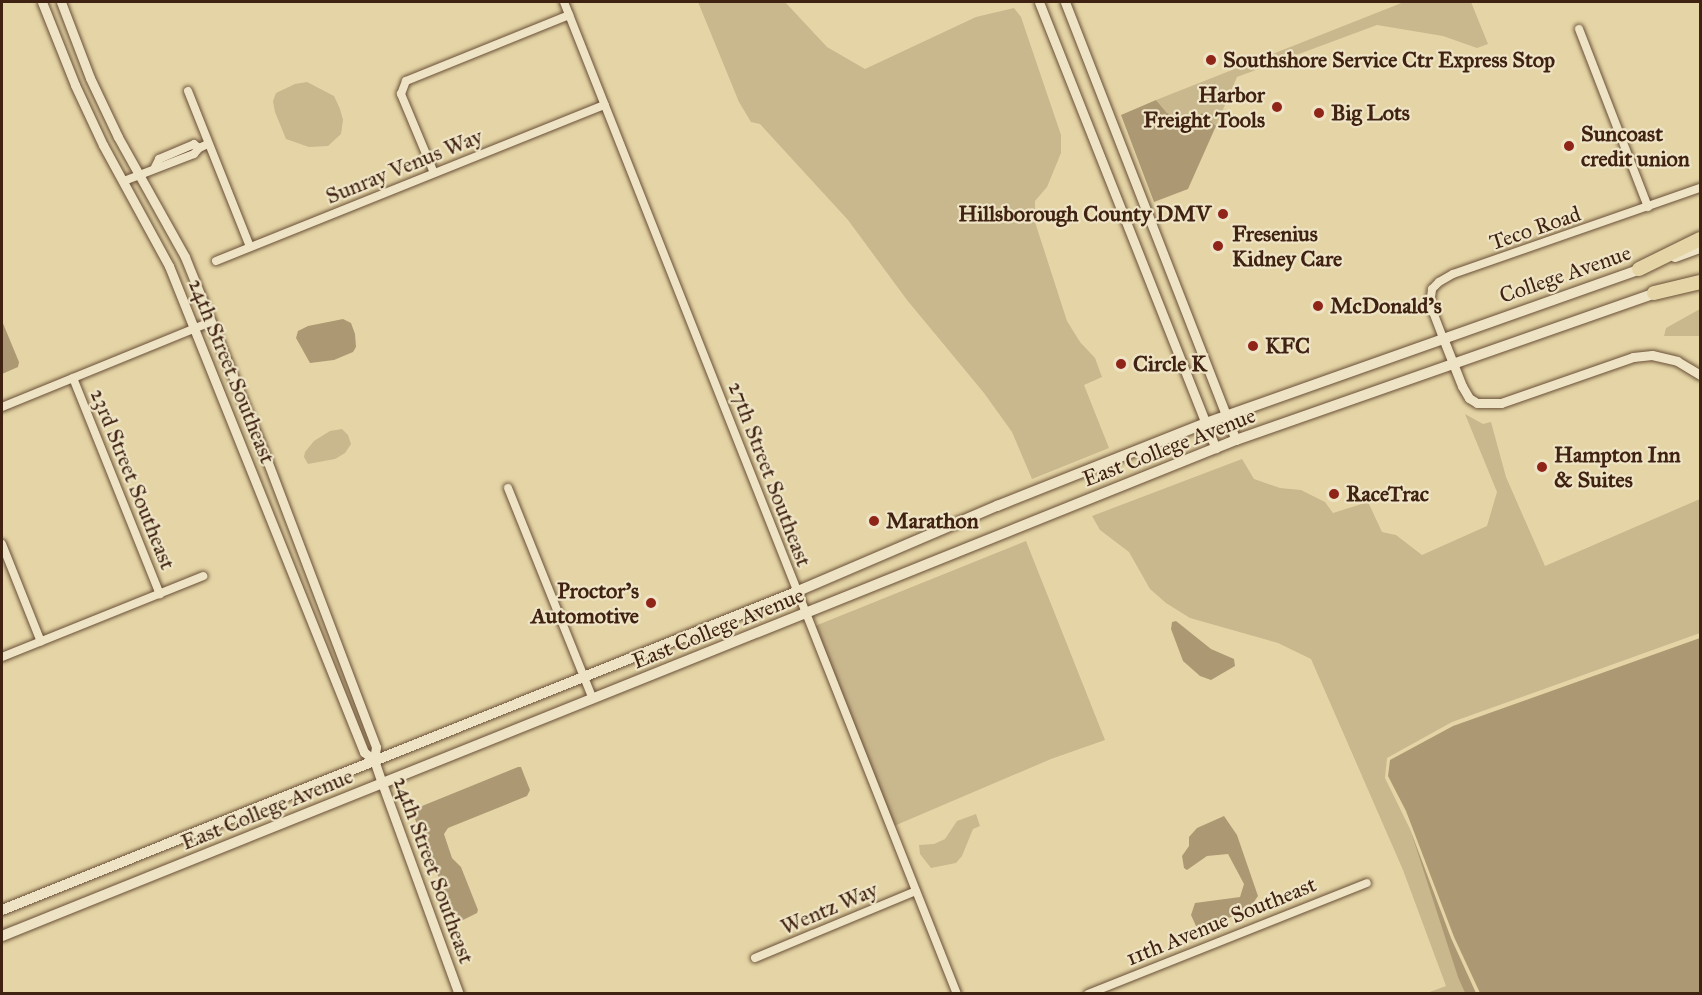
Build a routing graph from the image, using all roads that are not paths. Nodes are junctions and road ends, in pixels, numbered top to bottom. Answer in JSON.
{"nodes":[{"id":1,"x":42,"y":2,"type":"edge"},
{"id":2,"x":61,"y":2,"type":"edge"},
{"id":3,"x":564,"y":2,"type":"edge"},
{"id":4,"x":1039,"y":2,"type":"edge"},
{"id":5,"x":1065,"y":2,"type":"edge"},
{"id":6,"x":569,"y":15,"type":"junction"},
{"id":7,"x":1579,"y":29,"type":"dead end"},
{"id":8,"x":188,"y":91,"type":"dead end"},
{"id":9,"x":604,"y":105,"type":"junction"},
{"id":10,"x":208,"y":144,"type":"junction"},
{"id":11,"x":434,"y":173,"type":"junction"},
{"id":12,"x":140,"y":174,"type":"junction"},
{"id":13,"x":124,"y":181,"type":"junction"},
{"id":14,"x":1701,"y":188,"type":"edge"},
{"id":15,"x":1648,"y":207,"type":"junction"},
{"id":16,"x":1701,"y":239,"type":"edge"},
{"id":17,"x":250,"y":247,"type":"junction"},
{"id":18,"x":1701,"y":248,"type":"edge"},
{"id":19,"x":216,"y":261,"type":"dead end"},
{"id":20,"x":1639,"y":269,"type":"junction"},
{"id":21,"x":1701,"y":277,"type":"edge"},
{"id":22,"x":1701,"y":282,"type":"edge"},
{"id":23,"x":1654,"y":293,"type":"junction"},
{"id":24,"x":210,"y":322,"type":"junction"},
{"id":25,"x":194,"y":329,"type":"junction"},
{"id":26,"x":1443,"y":338,"type":"junction"},
{"id":27,"x":1453,"y":363,"type":"junction"},
{"id":28,"x":1701,"y":375,"type":"edge"},
{"id":29,"x":73,"y":378,"type":"junction"},
{"id":30,"x":2,"y":407,"type":"edge"},
{"id":31,"x":1226,"y":416,"type":"junction"},
{"id":32,"x":1206,"y":423,"type":"junction"},
{"id":33,"x":1236,"y":440,"type":"junction"},
{"id":34,"x":1216,"y":448,"type":"junction"},
{"id":35,"x":508,"y":488,"type":"dead end"},
{"id":36,"x":2,"y":544,"type":"edge"},
{"id":37,"x":203,"y":576,"type":"dead end"},
{"id":38,"x":796,"y":592,"type":"junction"},
{"id":39,"x":160,"y":594,"type":"junction"},
{"id":40,"x":805,"y":614,"type":"junction"},
{"id":41,"x":41,"y":642,"type":"junction"},
{"id":42,"x":2,"y":657,"type":"edge"},
{"id":43,"x":584,"y":677,"type":"junction"},
{"id":44,"x":593,"y":699,"type":"junction"},
{"id":45,"x":374,"y":760,"type":"junction"},
{"id":46,"x":382,"y":783,"type":"junction"},
{"id":47,"x":1367,"y":883,"type":"dead end"},
{"id":48,"x":916,"y":891,"type":"junction"},
{"id":49,"x":2,"y":910,"type":"edge"},
{"id":50,"x":2,"y":936,"type":"edge"},
{"id":51,"x":755,"y":958,"type":"dead end"},
{"id":52,"x":459,"y":993,"type":"edge"},
{"id":53,"x":957,"y":993,"type":"edge"},
{"id":54,"x":1088,"y":993,"type":"edge"}],
"edges":[{"from":1,"to":13,"type":"street","name":"24th Street Southeast"},
{"from":2,"to":12,"type":"street","name":"24th Street Southeast"},
{"from":3,"to":6,"type":"street","name":"27th Street Southeast"},
{"from":4,"to":32,"type":"street"},
{"from":5,"to":31,"type":"street"},
{"from":6,"to":9,"type":"street","name":"27th Street Southeast"},
{"from":6,"to":11,"type":"street"},
{"from":7,"to":15,"type":"street"},
{"from":8,"to":10,"type":"street"},
{"from":9,"to":11,"type":"street","name":"Sunray Venus Way"},
{"from":9,"to":38,"type":"street","name":"27th Street Southeast"},
{"from":10,"to":12,"type":"street"},
{"from":10,"to":17,"type":"street"},
{"from":11,"to":17,"type":"street","name":"Sunray Venus Way"},
{"from":12,"to":13,"type":"street"},
{"from":12,"to":24,"type":"street","name":"24th Street Southeast"},
{"from":13,"to":25,"type":"street","name":"24th Street Southeast"},
{"from":14,"to":15,"type":"street","name":"Teco Road"},
{"from":15,"to":26,"type":"street","name":"Teco Road"},
{"from":16,"to":20,"type":"highway"},
{"from":17,"to":19,"type":"street","name":"Sunray Venus Way"},
{"from":18,"to":20,"type":"main road","name":"College Avenue"},
{"from":20,"to":26,"type":"main road","name":"College Avenue"},
{"from":21,"to":23,"type":"main road","name":"College Avenue"},
{"from":22,"to":23,"type":"highway"},
{"from":23,"to":27,"type":"main road","name":"College Avenue"},
{"from":24,"to":25,"type":"street"},
{"from":24,"to":45,"type":"street","name":"24th Street Southeast"},
{"from":25,"to":29,"type":"street"},
{"from":25,"to":45,"type":"street","name":"24th Street Southeast"},
{"from":26,"to":27,"type":"street"},
{"from":26,"to":31,"type":"main road","name":"East College Avenue"},
{"from":27,"to":28,"type":"street"},
{"from":27,"to":33,"type":"main road","name":"East College Avenue"},
{"from":29,"to":30,"type":"street"},
{"from":29,"to":39,"type":"street","name":"23rd Street Southeast"},
{"from":31,"to":32,"type":"main road","name":"East College Avenue"},
{"from":31,"to":33,"type":"street"},
{"from":32,"to":34,"type":"street"},
{"from":32,"to":38,"type":"main road","name":"East College Avenue"},
{"from":33,"to":34,"type":"main road","name":"East College Avenue"},
{"from":34,"to":40,"type":"main road","name":"East College Avenue"},
{"from":35,"to":43,"type":"street"},
{"from":36,"to":41,"type":"street"},
{"from":37,"to":39,"type":"street"},
{"from":38,"to":40,"type":"street","name":"27th Street Southeast"},
{"from":38,"to":43,"type":"main road","name":"East College Avenue"},
{"from":39,"to":41,"type":"street"},
{"from":40,"to":44,"type":"main road","name":"East College Avenue"},
{"from":40,"to":48,"type":"street","name":"27th Street Southeast"},
{"from":41,"to":42,"type":"street"},
{"from":43,"to":44,"type":"street"},
{"from":43,"to":45,"type":"main road","name":"East College Avenue"},
{"from":44,"to":46,"type":"main road","name":"East College Avenue"},
{"from":45,"to":46,"type":"street","name":"24th Street Southeast"},
{"from":45,"to":49,"type":"main road","name":"East College Avenue"},
{"from":46,"to":50,"type":"main road","name":"East College Avenue"},
{"from":46,"to":52,"type":"street","name":"24th Street Southeast"},
{"from":47,"to":54,"type":"street","name":"11th Avenue Southeast"},
{"from":48,"to":51,"type":"street","name":"Wentz Way"},
{"from":48,"to":53,"type":"street","name":"27th Street Southeast"}]}
